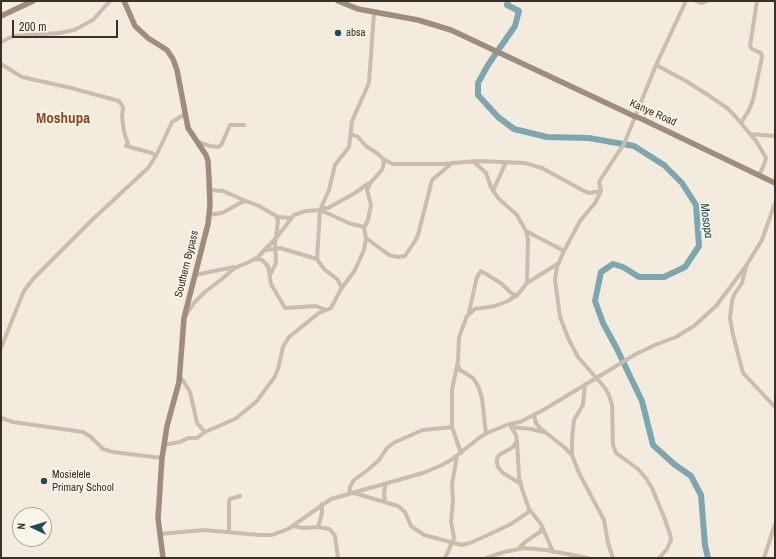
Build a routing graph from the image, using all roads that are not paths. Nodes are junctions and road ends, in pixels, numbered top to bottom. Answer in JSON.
{"nodes":[{"id":1,"x":33,"y":1,"type":"edge"},
{"id":2,"x":110,"y":1,"type":"edge"},
{"id":3,"x":124,"y":1,"type":"edge"},
{"id":4,"x":338,"y":1,"type":"edge"},
{"id":5,"x":686,"y":1,"type":"edge"},
{"id":6,"x":696,"y":1,"type":"edge"},
{"id":7,"x":707,"y":1,"type":"edge"},
{"id":8,"x":757,"y":1,"type":"edge"},
{"id":9,"x":374,"y":13,"type":"junction"},
{"id":10,"x":1,"y":16,"type":"edge"},
{"id":11,"x":1,"y":42,"type":"edge"},
{"id":12,"x":1,"y":64,"type":"edge"},
{"id":13,"x":656,"y":65,"type":"junction"},
{"id":14,"x":185,"y":114,"type":"junction"},
{"id":15,"x":634,"y":116,"type":"junction"},
{"id":16,"x":741,"y":124,"type":"junction"},
{"id":17,"x":244,"y":125,"type":"dead end"},
{"id":18,"x":351,"y":134,"type":"junction"},
{"id":19,"x":749,"y":134,"type":"junction"},
{"id":20,"x":775,"y":136,"type":"edge"},
{"id":21,"x":198,"y":142,"type":"junction"},
{"id":22,"x":156,"y":156,"type":"junction"},
{"id":23,"x":383,"y":158,"type":"junction"},
{"id":24,"x":473,"y":162,"type":"junction"},
{"id":25,"x":506,"y":162,"type":"junction"},
{"id":26,"x":452,"y":163,"type":"junction"},
{"id":27,"x":759,"y":175,"type":"junction"},
{"id":28,"x":371,"y":182,"type":"junction"},
{"id":29,"x":775,"y":183,"type":"edge"},
{"id":30,"x":210,"y":190,"type":"junction"},
{"id":31,"x":493,"y":191,"type":"junction"},
{"id":32,"x":601,"y":191,"type":"junction"},
{"id":33,"x":246,"y":201,"type":"junction"},
{"id":34,"x":775,"y":203,"type":"edge"},
{"id":35,"x":320,"y":209,"type":"junction"},
{"id":36,"x":209,"y":215,"type":"junction"},
{"id":37,"x":276,"y":216,"type":"junction"},
{"id":38,"x":291,"y":218,"type":"junction"},
{"id":39,"x":364,"y":228,"type":"junction"},
{"id":40,"x":526,"y":231,"type":"junction"},
{"id":41,"x":276,"y":238,"type":"junction"},
{"id":42,"x":366,"y":238,"type":"junction"},
{"id":43,"x":275,"y":248,"type":"junction"},
{"id":44,"x":265,"y":250,"type":"junction"},
{"id":45,"x":564,"y":251,"type":"junction"},
{"id":46,"x":317,"y":259,"type":"junction"},
{"id":47,"x":254,"y":260,"type":"junction"},
{"id":48,"x":559,"y":263,"type":"junction"},
{"id":49,"x":746,"y":266,"type":"junction"},
{"id":50,"x":236,"y":267,"type":"junction"},
{"id":51,"x":270,"y":274,"type":"junction"},
{"id":52,"x":195,"y":275,"type":"junction"},
{"id":53,"x":527,"y":283,"type":"junction"},
{"id":54,"x":342,"y":288,"type":"junction"},
{"id":55,"x":517,"y":296,"type":"junction"},
{"id":56,"x":326,"y":310,"type":"junction"},
{"id":57,"x":469,"y":313,"type":"junction"},
{"id":58,"x":184,"y":318,"type":"junction"},
{"id":59,"x":4,"y":334,"type":"edge"},
{"id":60,"x":1,"y":348,"type":"edge"},
{"id":61,"x":457,"y":363,"type":"junction"},
{"id":62,"x":180,"y":377,"type":"junction"},
{"id":63,"x":596,"y":378,"type":"junction"},
{"id":64,"x":585,"y":384,"type":"junction"},
{"id":65,"x":775,"y":407,"type":"edge"},
{"id":66,"x":534,"y":415,"type":"junction"},
{"id":67,"x":1,"y":418,"type":"edge"},
{"id":68,"x":510,"y":425,"type":"junction"},
{"id":69,"x":452,"y":427,"type":"junction"},
{"id":70,"x":205,"y":432,"type":"junction"},
{"id":71,"x":545,"y":433,"type":"junction"},
{"id":72,"x":486,"y":434,"type":"junction"},
{"id":73,"x":517,"y":441,"type":"junction"},
{"id":74,"x":164,"y":445,"type":"junction"},
{"id":75,"x":459,"y":454,"type":"junction"},
{"id":76,"x":572,"y":454,"type":"junction"},
{"id":77,"x":162,"y":458,"type":"junction"},
{"id":78,"x":386,"y":483,"type":"junction"},
{"id":79,"x":521,"y":485,"type":"junction"},
{"id":80,"x":351,"y":493,"type":"junction"},
{"id":81,"x":240,"y":496,"type":"dead end"},
{"id":82,"x":386,"y":502,"type":"junction"},
{"id":83,"x":322,"y":504,"type":"junction"},
{"id":84,"x":530,"y":511,"type":"junction"},
{"id":85,"x":775,"y":524,"type":"edge"},
{"id":86,"x":293,"y":526,"type":"junction"},
{"id":87,"x":318,"y":527,"type":"junction"},
{"id":88,"x":542,"y":527,"type":"junction"},
{"id":89,"x":228,"y":531,"type":"junction"},
{"id":90,"x":160,"y":534,"type":"junction"},
{"id":91,"x":452,"y":543,"type":"junction"},
{"id":92,"x":517,"y":549,"type":"junction"},
{"id":93,"x":553,"y":552,"type":"junction"},
{"id":94,"x":559,"y":553,"type":"junction"},
{"id":95,"x":581,"y":557,"type":"edge"},
{"id":96,"x":163,"y":558,"type":"edge"},
{"id":97,"x":338,"y":558,"type":"edge"},
{"id":98,"x":447,"y":558,"type":"edge"},
{"id":99,"x":487,"y":558,"type":"edge"},
{"id":100,"x":564,"y":558,"type":"edge"},
{"id":101,"x":588,"y":558,"type":"edge"},
{"id":102,"x":613,"y":558,"type":"edge"},
{"id":103,"x":659,"y":558,"type":"edge"},
{"id":104,"x":764,"y":558,"type":"edge"}],
"edges":[{"from":1,"to":10,"type":"street"},
{"from":2,"to":11,"type":"street"},
{"from":3,"to":14,"type":"street","name":"Southern Bypass"},
{"from":4,"to":9,"type":"street"},
{"from":5,"to":13,"type":"street"},
{"from":6,"to":7,"type":"street"},
{"from":8,"to":16,"type":"street"},
{"from":9,"to":15,"type":"street","name":"Kanye Road"},
{"from":9,"to":18,"type":"street"},
{"from":12,"to":22,"type":"street"},
{"from":13,"to":15,"type":"street"},
{"from":13,"to":16,"type":"street"},
{"from":14,"to":21,"type":"street","name":"Southern Bypass"},
{"from":14,"to":22,"type":"street"},
{"from":15,"to":27,"type":"street","name":"Kanye Road"},
{"from":15,"to":32,"type":"street"},
{"from":16,"to":19,"type":"street"},
{"from":17,"to":21,"type":"street"},
{"from":18,"to":23,"type":"street"},
{"from":18,"to":35,"type":"street"},
{"from":19,"to":20,"type":"street"},
{"from":19,"to":27,"type":"street"},
{"from":21,"to":30,"type":"street","name":"Southern Bypass"},
{"from":22,"to":59,"type":"street"},
{"from":23,"to":26,"type":"street"},
{"from":23,"to":28,"type":"street"},
{"from":24,"to":25,"type":"street"},
{"from":24,"to":26,"type":"street"},
{"from":24,"to":31,"type":"street"},
{"from":25,"to":31,"type":"street"},
{"from":25,"to":32,"type":"street"},
{"from":26,"to":42,"type":"street"},
{"from":27,"to":29,"type":"street","name":"Kanye Road"},
{"from":28,"to":35,"type":"street"},
{"from":28,"to":39,"type":"street"},
{"from":30,"to":33,"type":"street"},
{"from":30,"to":36,"type":"street","name":"Southern Bypass"},
{"from":31,"to":40,"type":"street"},
{"from":32,"to":45,"type":"street"},
{"from":33,"to":36,"type":"street"},
{"from":33,"to":37,"type":"street"},
{"from":34,"to":49,"type":"street"},
{"from":35,"to":38,"type":"street"},
{"from":35,"to":39,"type":"street"},
{"from":35,"to":46,"type":"street"},
{"from":36,"to":52,"type":"street","name":"Southern Bypass"},
{"from":37,"to":38,"type":"street"},
{"from":37,"to":41,"type":"street"},
{"from":38,"to":41,"type":"street"},
{"from":39,"to":42,"type":"street"},
{"from":40,"to":45,"type":"street"},
{"from":40,"to":53,"type":"street"},
{"from":41,"to":43,"type":"street"},
{"from":41,"to":44,"type":"street"},
{"from":42,"to":54,"type":"street"},
{"from":43,"to":44,"type":"street"},
{"from":43,"to":46,"type":"street"},
{"from":43,"to":51,"type":"street"},
{"from":44,"to":47,"type":"street"},
{"from":45,"to":48,"type":"street"},
{"from":46,"to":54,"type":"street"},
{"from":47,"to":50,"type":"street"},
{"from":47,"to":51,"type":"street"},
{"from":48,"to":53,"type":"street"},
{"from":48,"to":63,"type":"street"},
{"from":49,"to":63,"type":"street"},
{"from":49,"to":65,"type":"street"},
{"from":50,"to":52,"type":"street"},
{"from":50,"to":58,"type":"street"},
{"from":51,"to":56,"type":"street"},
{"from":52,"to":58,"type":"street","name":"Southern Bypass"},
{"from":53,"to":55,"type":"street"},
{"from":54,"to":56,"type":"street"},
{"from":55,"to":57,"type":"street"},
{"from":55,"to":57,"type":"street"},
{"from":56,"to":70,"type":"street"},
{"from":57,"to":61,"type":"street"},
{"from":58,"to":62,"type":"street","name":"Southern Bypass"},
{"from":59,"to":60,"type":"street"},
{"from":61,"to":69,"type":"street"},
{"from":61,"to":72,"type":"street"},
{"from":62,"to":70,"type":"street"},
{"from":62,"to":74,"type":"street","name":"Southern Bypass"},
{"from":63,"to":64,"type":"street"},
{"from":63,"to":103,"type":"street"},
{"from":64,"to":66,"type":"street"},
{"from":64,"to":76,"type":"street"},
{"from":66,"to":68,"type":"street"},
{"from":66,"to":71,"type":"street"},
{"from":67,"to":77,"type":"street"},
{"from":68,"to":71,"type":"street"},
{"from":68,"to":72,"type":"street"},
{"from":68,"to":73,"type":"street"},
{"from":69,"to":75,"type":"street"},
{"from":69,"to":80,"type":"street"},
{"from":70,"to":74,"type":"street"},
{"from":71,"to":76,"type":"street"},
{"from":72,"to":75,"type":"street"},
{"from":73,"to":79,"type":"street"},
{"from":73,"to":79,"type":"street"},
{"from":74,"to":77,"type":"street","name":"Southern Bypass"},
{"from":75,"to":78,"type":"street"},
{"from":75,"to":91,"type":"street"},
{"from":76,"to":102,"type":"street"},
{"from":77,"to":90,"type":"street","name":"Southern Bypass"},
{"from":78,"to":80,"type":"street"},
{"from":78,"to":82,"type":"street"},
{"from":79,"to":84,"type":"street"},
{"from":80,"to":82,"type":"street"},
{"from":80,"to":83,"type":"street"},
{"from":81,"to":89,"type":"street"},
{"from":82,"to":91,"type":"street"},
{"from":83,"to":86,"type":"street"},
{"from":83,"to":87,"type":"street"},
{"from":84,"to":88,"type":"street"},
{"from":84,"to":91,"type":"street"},
{"from":85,"to":104,"type":"street"},
{"from":86,"to":87,"type":"street"},
{"from":86,"to":89,"type":"street"},
{"from":87,"to":97,"type":"street"},
{"from":88,"to":92,"type":"street"},
{"from":88,"to":93,"type":"street"},
{"from":89,"to":90,"type":"street"},
{"from":90,"to":96,"type":"street","name":"Southern Bypass"},
{"from":91,"to":98,"type":"street"},
{"from":92,"to":93,"type":"street"},
{"from":92,"to":99,"type":"street"},
{"from":93,"to":94,"type":"street"},
{"from":94,"to":95,"type":"street"},
{"from":94,"to":100,"type":"street"},
{"from":95,"to":101,"type":"street"}]}
